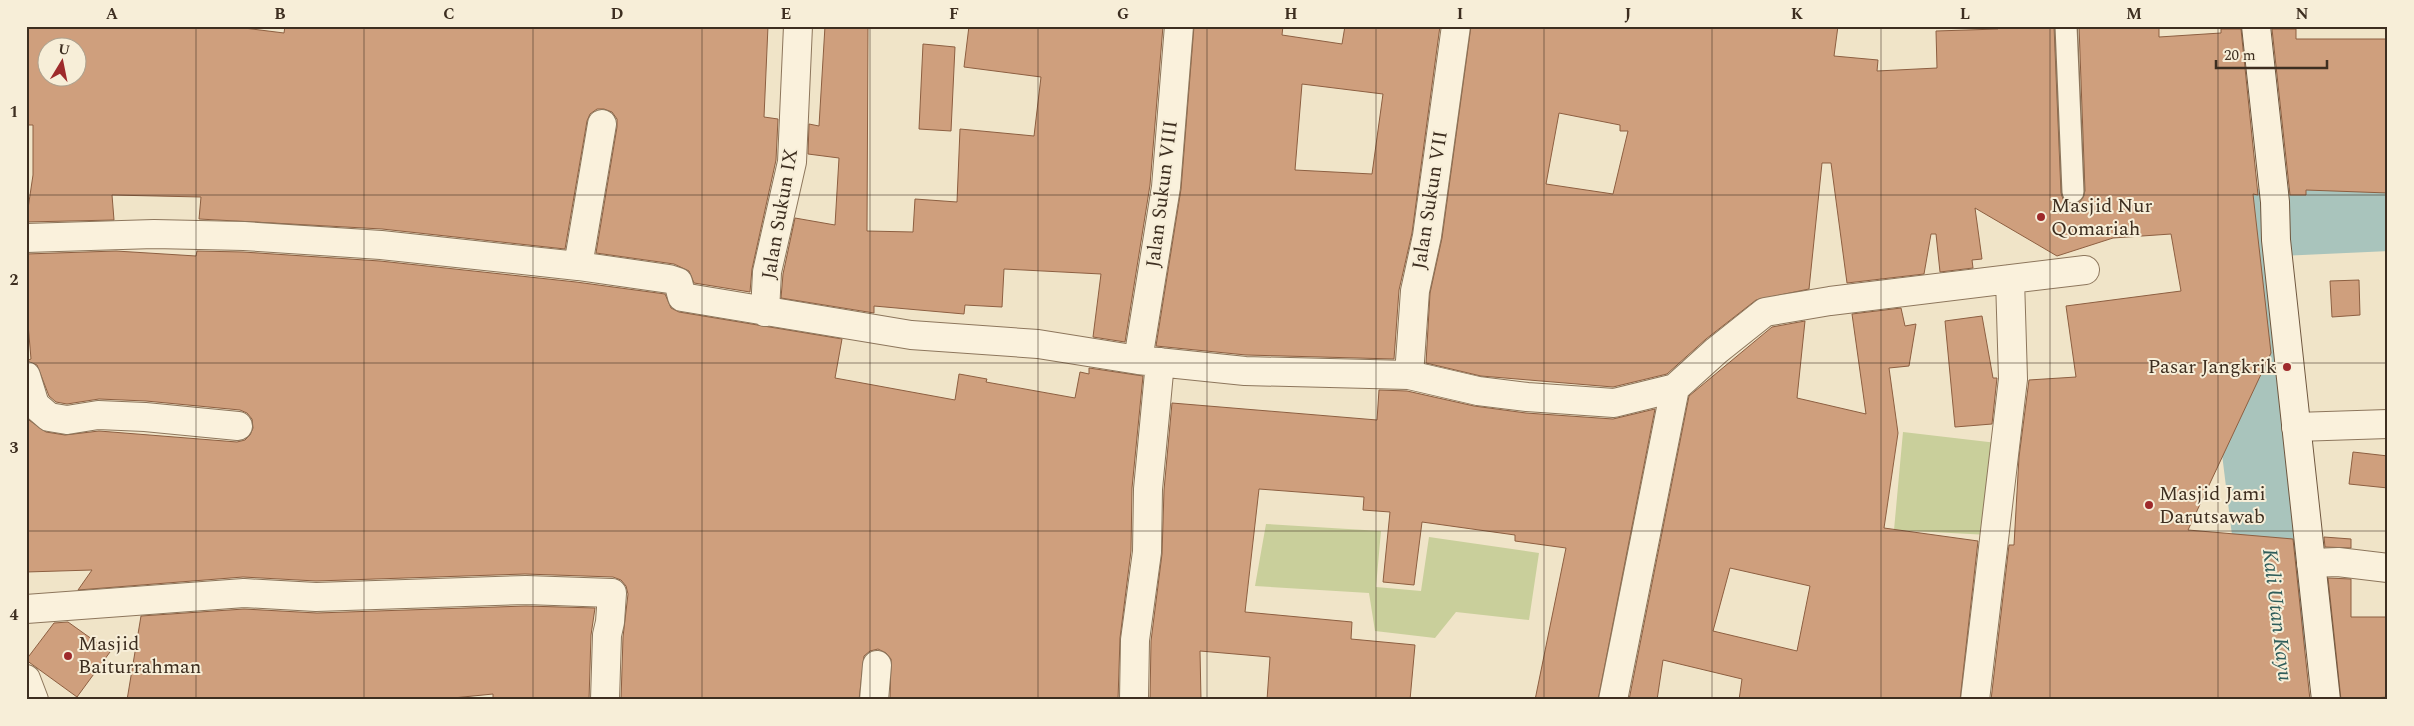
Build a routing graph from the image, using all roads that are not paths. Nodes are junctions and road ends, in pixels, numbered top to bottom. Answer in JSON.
{"nodes":[{"id":1,"x":798,"y":26,"type":"edge"},
{"id":2,"x":1180,"y":26,"type":"edge"},
{"id":3,"x":1456,"y":26,"type":"edge"},
{"id":4,"x":2066,"y":26,"type":"edge"},
{"id":5,"x":2256,"y":26,"type":"edge"},
{"id":6,"x":602,"y":124,"type":"dead end"},
{"id":7,"x":2073,"y":192,"type":"dead end"},
{"id":8,"x":26,"y":238,"type":"edge"},
{"id":9,"x":578,"y":266,"type":"junction"},
{"id":10,"x":2085,"y":270,"type":"dead end"},
{"id":11,"x":2010,"y":279,"type":"junction"},
{"id":12,"x":765,"y":312,"type":"junction"},
{"id":13,"x":1149,"y":361,"type":"junction"},
{"id":14,"x":1409,"y":375,"type":"junction"},
{"id":15,"x":26,"y":376,"type":"edge"},
{"id":16,"x":1675,"y":388,"type":"junction"},
{"id":17,"x":2388,"y":424,"type":"edge"},
{"id":18,"x":238,"y":426,"type":"dead end"},
{"id":19,"x":2296,"y":427,"type":"junction"},
{"id":20,"x":2311,"y":562,"type":"junction"},
{"id":21,"x":2388,"y":568,"type":"edge"},
{"id":22,"x":26,"y":609,"type":"edge"},
{"id":23,"x":877,"y":665,"type":"dead end"},
{"id":24,"x":26,"y":679,"type":"edge"},
{"id":25,"x":34,"y":700,"type":"edge"},
{"id":26,"x":605,"y":700,"type":"edge"},
{"id":27,"x":874,"y":700,"type":"edge"},
{"id":28,"x":1134,"y":700,"type":"edge"},
{"id":29,"x":1613,"y":700,"type":"edge"},
{"id":30,"x":1975,"y":700,"type":"edge"},
{"id":31,"x":2326,"y":700,"type":"edge"}],
"edges":[{"from":1,"to":12,"type":"street","name":"Jalan Sukun IX"},
{"from":2,"to":13,"type":"street","name":"Jalan Sukun VIII"},
{"from":3,"to":14,"type":"street","name":"Jalan Sukun VII"},
{"from":4,"to":7,"type":"lane"},
{"from":5,"to":19,"type":"street"},
{"from":6,"to":9,"type":"street"},
{"from":8,"to":9,"type":"street"},
{"from":9,"to":12,"type":"street"},
{"from":10,"to":11,"type":"street"},
{"from":11,"to":16,"type":"street"},
{"from":11,"to":30,"type":"street"},
{"from":12,"to":13,"type":"street"},
{"from":13,"to":14,"type":"street"},
{"from":13,"to":28,"type":"street","name":"Jalan Sukun VIII"},
{"from":14,"to":16,"type":"street"},
{"from":15,"to":18,"type":"street"},
{"from":16,"to":29,"type":"street"},
{"from":17,"to":19,"type":"street"},
{"from":19,"to":20,"type":"street"},
{"from":20,"to":21,"type":"street"},
{"from":20,"to":31,"type":"street"},
{"from":22,"to":26,"type":"street"},
{"from":23,"to":27,"type":"street"},
{"from":24,"to":25,"type":"street"}]}
